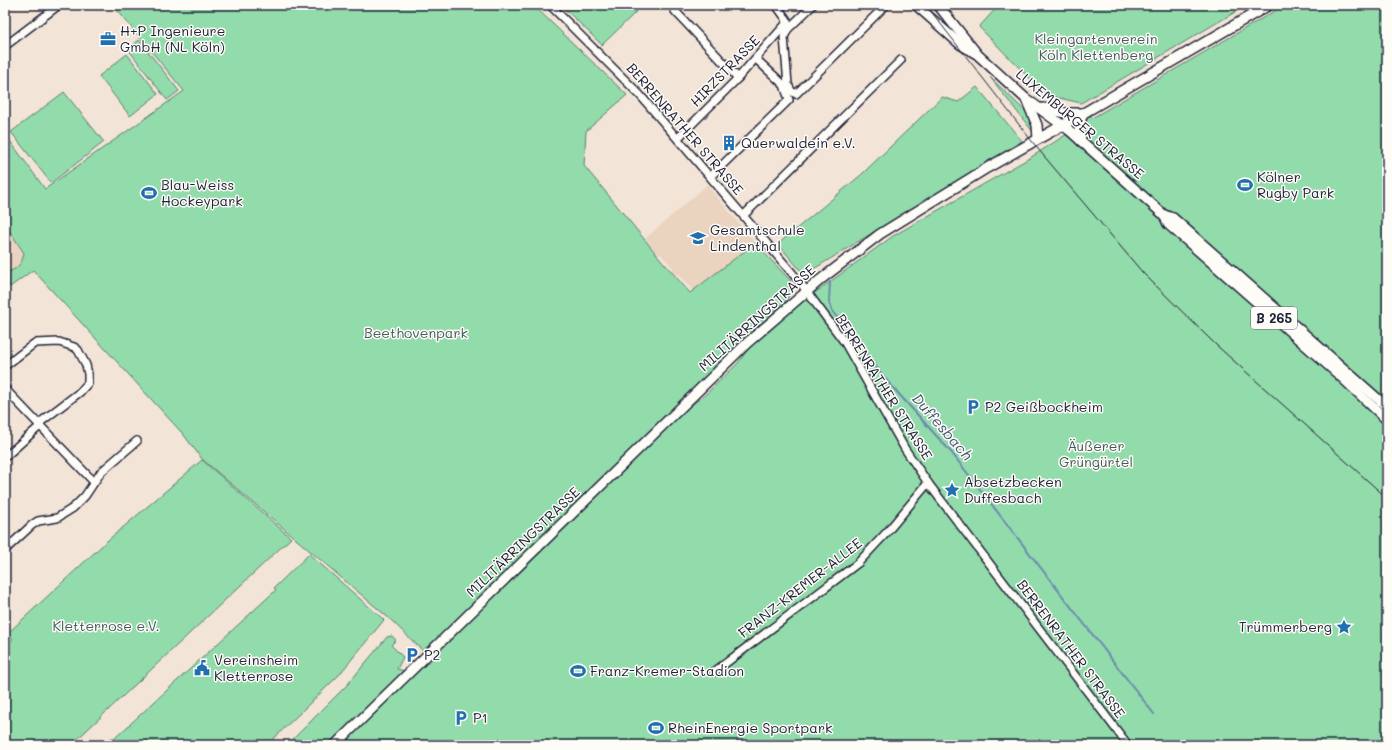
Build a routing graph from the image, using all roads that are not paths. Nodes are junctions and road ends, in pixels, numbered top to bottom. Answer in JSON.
{"nodes":[{"id":1,"x":59,"y":5,"type":"edge"},
{"id":2,"x":550,"y":5,"type":"edge"},
{"id":3,"x":672,"y":5,"type":"edge"},
{"id":4,"x":776,"y":5,"type":"edge"},
{"id":5,"x":813,"y":5,"type":"edge"},
{"id":6,"x":886,"y":5,"type":"edge"},
{"id":7,"x":916,"y":5,"type":"edge"},
{"id":8,"x":938,"y":5,"type":"edge"},
{"id":9,"x":1269,"y":5,"type":"edge"},
{"id":10,"x":5,"y":46,"type":"edge"},
{"id":11,"x":978,"y":55,"type":"junction"},
{"id":12,"x":756,"y":59,"type":"junction"},
{"id":13,"x":902,"y":60,"type":"dead end"},
{"id":14,"x":738,"y":78,"type":"junction"},
{"id":15,"x":1025,"y":98,"type":"junction"},
{"id":16,"x":1037,"y":107,"type":"junction"},
{"id":17,"x":1083,"y":113,"type":"junction"},
{"id":18,"x":1063,"y":126,"type":"junction"},
{"id":19,"x":678,"y":138,"type":"junction"},
{"id":20,"x":1038,"y":139,"type":"junction"},
{"id":21,"x":1081,"y":141,"type":"junction"},
{"id":22,"x":711,"y":176,"type":"junction"},
{"id":23,"x":744,"y":215,"type":"junction"},
{"id":24,"x":1164,"y":215,"type":"junction"},
{"id":25,"x":806,"y":291,"type":"junction"},
{"id":26,"x":5,"y":366,"type":"edge"},
{"id":27,"x":5,"y":389,"type":"edge"},
{"id":28,"x":1387,"y":407,"type":"edge"},
{"id":29,"x":1387,"y":420,"type":"edge"},
{"id":30,"x":39,"y":425,"type":"junction"},
{"id":31,"x":138,"y":441,"type":"dead end"},
{"id":32,"x":5,"y":457,"type":"edge"},
{"id":33,"x":94,"y":482,"type":"junction"},
{"id":34,"x":928,"y":484,"type":"junction"},
{"id":35,"x":5,"y":550,"type":"edge"},
{"id":36,"x":714,"y":672,"type":"dead end"},
{"id":37,"x":335,"y":745,"type":"edge"},
{"id":38,"x":1128,"y":745,"type":"edge"}],
"edges":[{"from":1,"to":10,"type":"street"},
{"from":2,"to":19,"type":"street","name":"BERRENRATHER STRASSE"},
{"from":3,"to":14,"type":"street"},
{"from":4,"to":12,"type":"street","name":"HIRZSTRASSE"},
{"from":5,"to":6,"type":"street"},
{"from":7,"to":11,"type":"main road","name":"LUXEMBURGER STRASSE","number":"B 265"},
{"from":8,"to":11,"type":"main road","name":"LUXEMBURGER STRASSE","number":"B 265"},
{"from":9,"to":17,"type":"main road","name":"MILITÄRRINGSTRASSE"},
{"from":11,"to":15,"type":"main road","name":"LUXEMBURGER STRASSE","number":"B 265"},
{"from":12,"to":14,"type":"street","name":"HIRZSTRASSE"},
{"from":12,"to":22,"type":"street"},
{"from":13,"to":23,"type":"street"},
{"from":14,"to":19,"type":"street","name":"HIRZSTRASSE"},
{"from":15,"to":16,"type":"main road","name":"LUXEMBURGER STRASSE","number":"B 265"},
{"from":15,"to":20,"type":"main road"},
{"from":16,"to":17,"type":"main road"},
{"from":16,"to":18,"type":"main road","name":"LUXEMBURGER STRASSE","number":"B 265"},
{"from":17,"to":18,"type":"main road","name":"MILITÄRRINGSTRASSE"},
{"from":17,"to":21,"type":"main road"},
{"from":18,"to":20,"type":"main road","name":"MILITÄRRINGSTRASSE"},
{"from":18,"to":21,"type":"main road","name":"LUXEMBURGER STRASSE","number":"B 265"},
{"from":19,"to":22,"type":"street","name":"BERRENRATHER STRASSE"},
{"from":20,"to":25,"type":"main road","name":"MILITÄRRINGSTRASSE"},
{"from":21,"to":24,"type":"main road","name":"LUXEMBURGER STRASSE","number":"B 265"},
{"from":22,"to":23,"type":"street","name":"BERRENRATHER STRASSE"},
{"from":23,"to":25,"type":"street","name":"BERRENRATHER STRASSE"},
{"from":24,"to":28,"type":"main road","name":"LUXEMBURGER STRASSE","number":"B 265"},
{"from":24,"to":29,"type":"main road","name":"LUXEMBURGER STRASSE","number":"B 265"},
{"from":25,"to":34,"type":"street","name":"BERRENRATHER STRASSE"},
{"from":25,"to":37,"type":"main road","name":"MILITÄRRINGSTRASSE"},
{"from":26,"to":30,"type":"street"},
{"from":27,"to":30,"type":"street"},
{"from":30,"to":32,"type":"street"},
{"from":30,"to":33,"type":"street"},
{"from":31,"to":33,"type":"street"},
{"from":33,"to":35,"type":"street"},
{"from":34,"to":36,"type":"street","name":"FRANZ-KREMER-ALLEE"},
{"from":34,"to":38,"type":"street","name":"BERRENRATHER STRASSE"}]}
